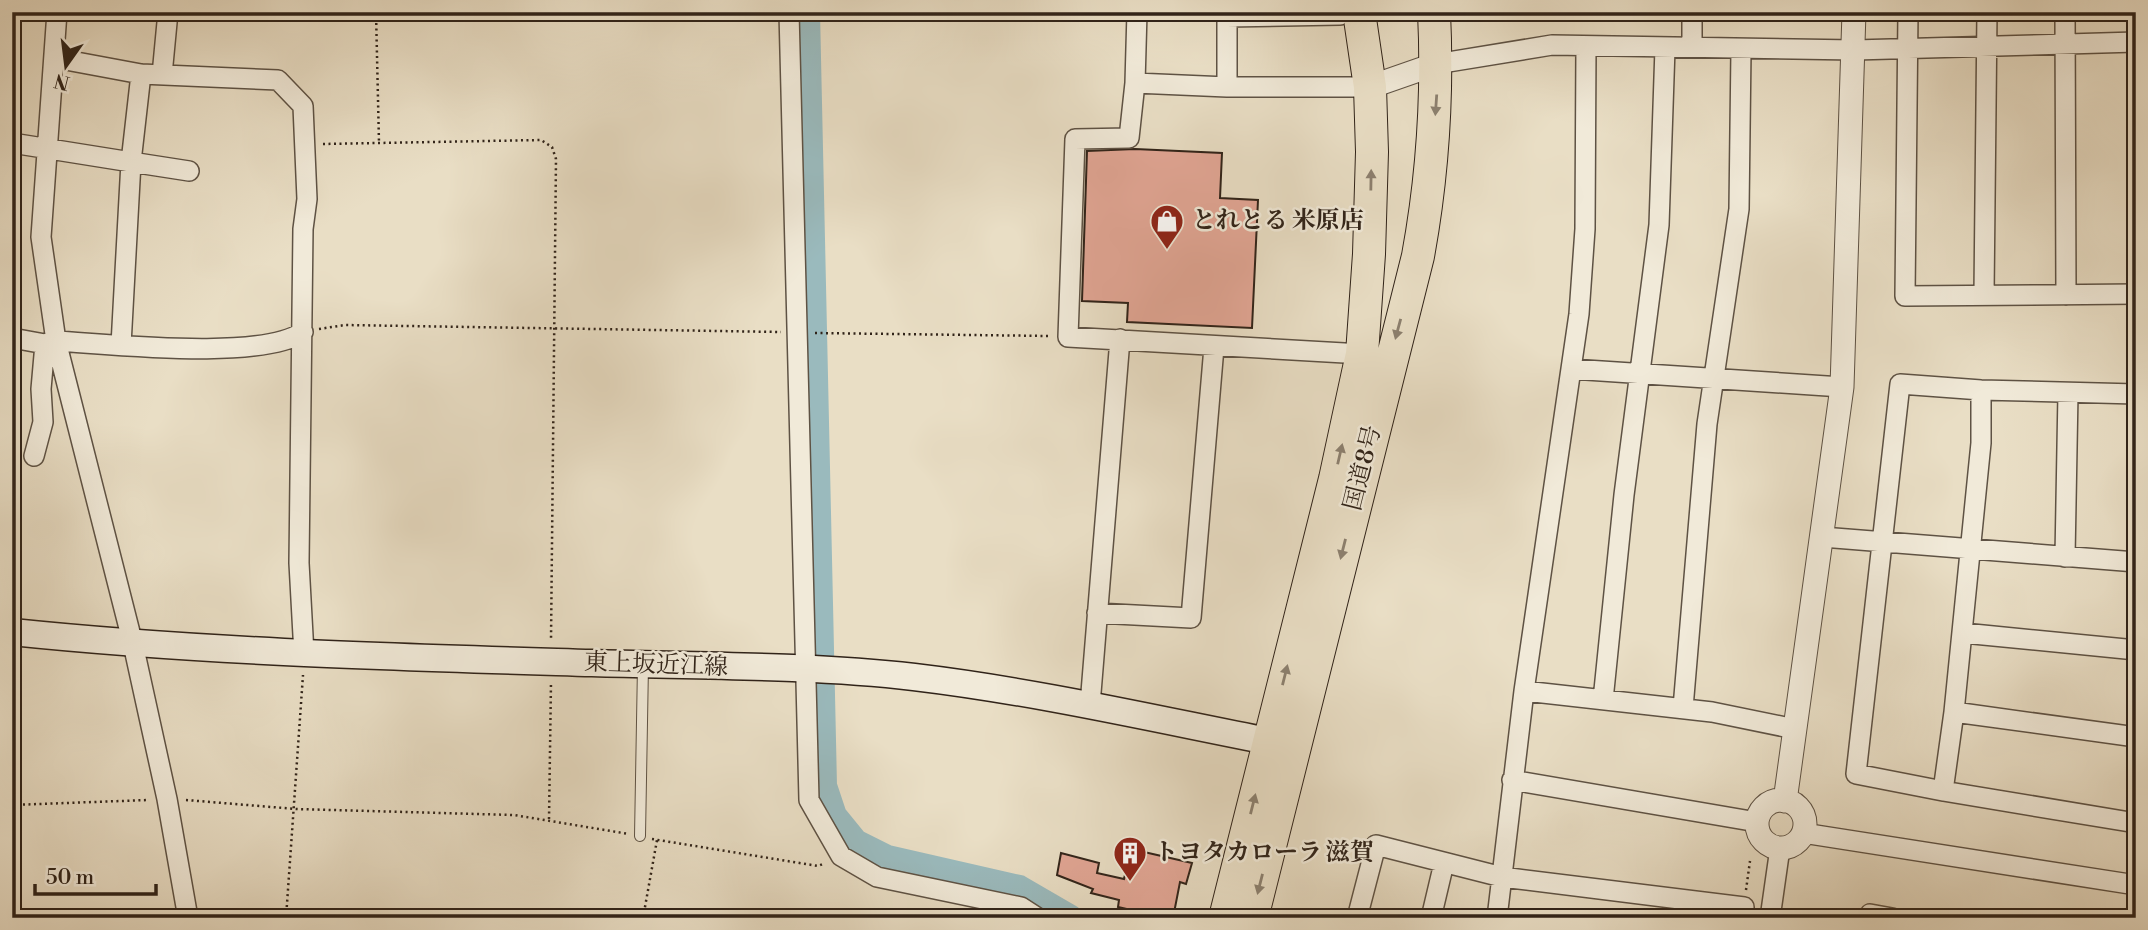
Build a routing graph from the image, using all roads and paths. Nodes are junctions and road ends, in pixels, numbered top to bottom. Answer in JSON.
{"nodes":[{"id":1,"x":57,"y":12,"type":"edge"},
{"id":2,"x":168,"y":12,"type":"edge"},
{"id":3,"x":376,"y":12,"type":"edge"},
{"id":4,"x":789,"y":12,"type":"edge"},
{"id":5,"x":1137,"y":12,"type":"edge"},
{"id":6,"x":1434,"y":12,"type":"edge"},
{"id":7,"x":1692,"y":12,"type":"edge"},
{"id":8,"x":1854,"y":12,"type":"edge"},
{"id":9,"x":1908,"y":12,"type":"edge"},
{"id":10,"x":1986,"y":12,"type":"edge"},
{"id":11,"x":2065,"y":12,"type":"edge"},
{"id":12,"x":1349,"y":14,"type":"edge"},
{"id":13,"x":1227,"y":15,"type":"edge"},
{"id":14,"x":2136,"y":42,"type":"edge"},
{"id":15,"x":2066,"y":44,"type":"junction"},
{"id":16,"x":1909,"y":46,"type":"junction"},
{"id":17,"x":1586,"y":47,"type":"junction"},
{"id":18,"x":1692,"y":47,"type":"junction"},
{"id":19,"x":1987,"y":47,"type":"junction"},
{"id":20,"x":1665,"y":48,"type":"junction"},
{"id":21,"x":1741,"y":50,"type":"junction"},
{"id":22,"x":1855,"y":50,"type":"junction"},
{"id":23,"x":55,"y":58,"type":"junction"},
{"id":24,"x":1437,"y":64,"type":"junction"},
{"id":25,"x":142,"y":74,"type":"junction"},
{"id":26,"x":162,"y":75,"type":"junction"},
{"id":27,"x":1135,"y":83,"type":"junction"},
{"id":28,"x":1227,"y":87,"type":"junction"},
{"id":29,"x":1370,"y":87,"type":"junction"},
{"id":30,"x":12,"y":143,"type":"edge"},
{"id":31,"x":379,"y":143,"type":"junction"},
{"id":32,"x":306,"y":145,"type":"junction"},
{"id":33,"x":48,"y":151,"type":"junction"},
{"id":34,"x":131,"y":162,"type":"junction"},
{"id":35,"x":188,"y":171,"type":"dead end"},
{"id":36,"x":1984,"y":294,"type":"junction"},
{"id":37,"x":2136,"y":294,"type":"edge"},
{"id":38,"x":2066,"y":295,"type":"junction"},
{"id":39,"x":552,"y":328,"type":"junction"},
{"id":40,"x":303,"y":332,"type":"junction"},
{"id":41,"x":796,"y":332,"type":"junction"},
{"id":42,"x":825,"y":333,"type":"dead end"},
{"id":43,"x":1068,"y":337,"type":"junction"},
{"id":44,"x":12,"y":338,"type":"edge"},
{"id":45,"x":1119,"y":339,"type":"junction"},
{"id":46,"x":50,"y":343,"type":"junction"},
{"id":47,"x":121,"y":345,"type":"junction"},
{"id":48,"x":1214,"y":347,"type":"junction"},
{"id":49,"x":1362,"y":354,"type":"junction"},
{"id":50,"x":1571,"y":369,"type":"junction"},
{"id":51,"x":1642,"y":375,"type":"junction"},
{"id":52,"x":1715,"y":380,"type":"junction"},
{"id":53,"x":1842,"y":387,"type":"junction"},
{"id":54,"x":1981,"y":390,"type":"junction"},
{"id":55,"x":2068,"y":393,"type":"junction"},
{"id":56,"x":2136,"y":394,"type":"edge"},
{"id":57,"x":34,"y":456,"type":"dead end"},
{"id":58,"x":1822,"y":537,"type":"junction"},
{"id":59,"x":1883,"y":542,"type":"junction"},
{"id":60,"x":1971,"y":551,"type":"junction"},
{"id":61,"x":2064,"y":557,"type":"junction"},
{"id":62,"x":2136,"y":562,"type":"edge"},
{"id":63,"x":1097,"y":612,"type":"junction"},
{"id":64,"x":12,"y":632,"type":"edge"},
{"id":65,"x":1963,"y":632,"type":"junction"},
{"id":66,"x":133,"y":645,"type":"junction"},
{"id":67,"x":2136,"y":650,"type":"edge"},
{"id":68,"x":304,"y":654,"type":"junction"},
{"id":69,"x":551,"y":662,"type":"junction"},
{"id":70,"x":643,"y":664,"type":"junction"},
{"id":71,"x":816,"y":671,"type":"junction"},
{"id":72,"x":1524,"y":691,"type":"junction"},
{"id":73,"x":1603,"y":699,"type":"junction"},
{"id":74,"x":1090,"y":705,"type":"junction"},
{"id":75,"x":1683,"y":708,"type":"junction"},
{"id":76,"x":1954,"y":712,"type":"junction"},
{"id":77,"x":1795,"y":729,"type":"junction"},
{"id":78,"x":2136,"y":737,"type":"edge"},
{"id":79,"x":1281,"y":743,"type":"junction"},
{"id":80,"x":1512,"y":780,"type":"junction"},
{"id":81,"x":1943,"y":791,"type":"junction"},
{"id":82,"x":167,"y":799,"type":"junction"},
{"id":83,"x":1785,"y":801,"type":"junction"},
{"id":84,"x":12,"y":805,"type":"edge"},
{"id":85,"x":296,"y":809,"type":"junction"},
{"id":86,"x":549,"y":819,"type":"junction"},
{"id":87,"x":1757,"y":822,"type":"junction"},
{"id":88,"x":2136,"y":823,"type":"edge"},
{"id":89,"x":1803,"y":832,"type":"junction"},
{"id":90,"x":640,"y":836,"type":"junction"},
{"id":91,"x":657,"y":840,"type":"junction"},
{"id":92,"x":1780,"y":848,"type":"junction"},
{"id":93,"x":841,"y":856,"type":"junction"},
{"id":94,"x":1750,"y":861,"type":"dead end"},
{"id":95,"x":1444,"y":863,"type":"junction"},
{"id":96,"x":1502,"y":877,"type":"junction"},
{"id":97,"x":2136,"y":885,"type":"edge"},
{"id":98,"x":1744,"y":912,"type":"edge"},
{"id":99,"x":188,"y":918,"type":"edge"},
{"id":100,"x":286,"y":918,"type":"edge"},
{"id":101,"x":643,"y":918,"type":"edge"},
{"id":102,"x":1038,"y":918,"type":"edge"},
{"id":103,"x":1225,"y":918,"type":"edge"},
{"id":104,"x":1252,"y":918,"type":"edge"},
{"id":105,"x":1357,"y":918,"type":"edge"},
{"id":106,"x":1431,"y":918,"type":"edge"},
{"id":107,"x":1497,"y":918,"type":"edge"},
{"id":108,"x":1770,"y":918,"type":"edge"},
{"id":109,"x":1868,"y":918,"type":"edge"},
{"id":110,"x":1892,"y":918,"type":"edge"}],
"edges":[{"from":1,"to":23,"type":"street"},
{"from":2,"to":26,"type":"street"},
{"from":3,"to":31,"type":"path"},
{"from":4,"to":41,"type":"street"},
{"from":5,"to":27,"type":"street"},
{"from":6,"to":24,"type":"highway","name":"国道8号"},
{"from":7,"to":18,"type":"street"},
{"from":8,"to":22,"type":"street"},
{"from":9,"to":16,"type":"street"},
{"from":10,"to":19,"type":"street"},
{"from":11,"to":15,"type":"street"},
{"from":12,"to":13,"type":"street"},
{"from":12,"to":29,"type":"highway","name":"国道8号"},
{"from":13,"to":28,"type":"street"},
{"from":14,"to":15,"type":"street"},
{"from":15,"to":19,"type":"street"},
{"from":15,"to":38,"type":"street"},
{"from":16,"to":19,"type":"street"},
{"from":16,"to":22,"type":"street"},
{"from":16,"to":36,"type":"street"},
{"from":17,"to":20,"type":"street"},
{"from":17,"to":24,"type":"street"},
{"from":17,"to":50,"type":"street"},
{"from":18,"to":20,"type":"street"},
{"from":18,"to":21,"type":"street"},
{"from":19,"to":36,"type":"street"},
{"from":20,"to":51,"type":"street"},
{"from":21,"to":22,"type":"street"},
{"from":21,"to":52,"type":"street"},
{"from":22,"to":53,"type":"street"},
{"from":23,"to":25,"type":"street"},
{"from":23,"to":33,"type":"street"},
{"from":24,"to":29,"type":"street"},
{"from":24,"to":79,"type":"highway","name":"国道8号","one_way":true},
{"from":25,"to":26,"type":"street"},
{"from":25,"to":34,"type":"street"},
{"from":26,"to":32,"type":"street"},
{"from":27,"to":28,"type":"street"},
{"from":27,"to":43,"type":"street"},
{"from":28,"to":29,"type":"street"},
{"from":49,"to":29,"type":"highway","name":"国道8号","one_way":true},
{"from":30,"to":33,"type":"street"},
{"from":31,"to":32,"type":"path"},
{"from":31,"to":39,"type":"path"},
{"from":32,"to":40,"type":"street"},
{"from":33,"to":34,"type":"street"},
{"from":33,"to":46,"type":"street"},
{"from":34,"to":35,"type":"street"},
{"from":34,"to":47,"type":"street"},
{"from":36,"to":38,"type":"street"},
{"from":37,"to":38,"type":"street"},
{"from":39,"to":40,"type":"path"},
{"from":39,"to":41,"type":"path"},
{"from":39,"to":69,"type":"path"},
{"from":40,"to":47,"type":"street"},
{"from":40,"to":68,"type":"street"},
{"from":41,"to":71,"type":"street"},
{"from":42,"to":43,"type":"path"},
{"from":43,"to":45,"type":"street"},
{"from":44,"to":46,"type":"street"},
{"from":45,"to":48,"type":"street"},
{"from":45,"to":63,"type":"street"},
{"from":46,"to":47,"type":"street"},
{"from":46,"to":57,"type":"street"},
{"from":46,"to":66,"type":"street"},
{"from":48,"to":49,"type":"street"},
{"from":48,"to":63,"type":"street"},
{"from":79,"to":49,"type":"highway","name":"国道8号","one_way":true},
{"from":50,"to":51,"type":"street"},
{"from":50,"to":72,"type":"street"},
{"from":51,"to":52,"type":"street"},
{"from":51,"to":73,"type":"street"},
{"from":52,"to":53,"type":"street"},
{"from":52,"to":75,"type":"street"},
{"from":53,"to":58,"type":"street"},
{"from":54,"to":55,"type":"street"},
{"from":54,"to":59,"type":"street"},
{"from":54,"to":60,"type":"street"},
{"from":55,"to":56,"type":"street"},
{"from":55,"to":61,"type":"street"},
{"from":58,"to":59,"type":"street"},
{"from":58,"to":77,"type":"street"},
{"from":59,"to":60,"type":"street"},
{"from":59,"to":81,"type":"street"},
{"from":60,"to":61,"type":"street"},
{"from":60,"to":65,"type":"street"},
{"from":61,"to":62,"type":"street"},
{"from":63,"to":74,"type":"street"},
{"from":64,"to":66,"type":"main road","name":"東上坂近江線"},
{"from":65,"to":67,"type":"street"},
{"from":65,"to":76,"type":"street"},
{"from":66,"to":68,"type":"main road","name":"東上坂近江線"},
{"from":66,"to":82,"type":"street"},
{"from":68,"to":69,"type":"main road","name":"東上坂近江線"},
{"from":68,"to":85,"type":"path"},
{"from":69,"to":70,"type":"main road","name":"東上坂近江線"},
{"from":69,"to":86,"type":"path"},
{"from":70,"to":71,"type":"main road","name":"東上坂近江線"},
{"from":70,"to":90,"type":"lane"},
{"from":71,"to":74,"type":"main road","name":"東上坂近江線"},
{"from":71,"to":93,"type":"street"},
{"from":72,"to":73,"type":"street"},
{"from":72,"to":80,"type":"street"},
{"from":73,"to":75,"type":"street"},
{"from":74,"to":79,"type":"main road","name":"東上坂近江線"},
{"from":75,"to":77,"type":"street"},
{"from":76,"to":78,"type":"street"},
{"from":76,"to":81,"type":"street"},
{"from":77,"to":83,"type":"street"},
{"from":103,"to":79,"type":"highway","name":"国道8号","one_way":true},
{"from":79,"to":104,"type":"highway","name":"国道8号","one_way":true},
{"from":80,"to":87,"type":"street"},
{"from":80,"to":96,"type":"street"},
{"from":81,"to":88,"type":"street"},
{"from":82,"to":84,"type":"path"},
{"from":82,"to":85,"type":"path"},
{"from":82,"to":99,"type":"street"},
{"from":83,"to":87,"type":"street"},
{"from":83,"to":89,"type":"street"},
{"from":85,"to":86,"type":"path"},
{"from":85,"to":100,"type":"path"},
{"from":86,"to":90,"type":"path"},
{"from":87,"to":92,"type":"street"},
{"from":89,"to":92,"type":"street"},
{"from":89,"to":97,"type":"street"},
{"from":90,"to":91,"type":"path"},
{"from":91,"to":93,"type":"path"},
{"from":91,"to":101,"type":"path"},
{"from":92,"to":108,"type":"street"},
{"from":93,"to":102,"type":"street"},
{"from":94,"to":98,"type":"path"},
{"from":95,"to":96,"type":"street"},
{"from":95,"to":105,"type":"street"},
{"from":95,"to":106,"type":"street"},
{"from":96,"to":98,"type":"street"},
{"from":96,"to":107,"type":"street"},
{"from":109,"to":110,"type":"street"}]}
